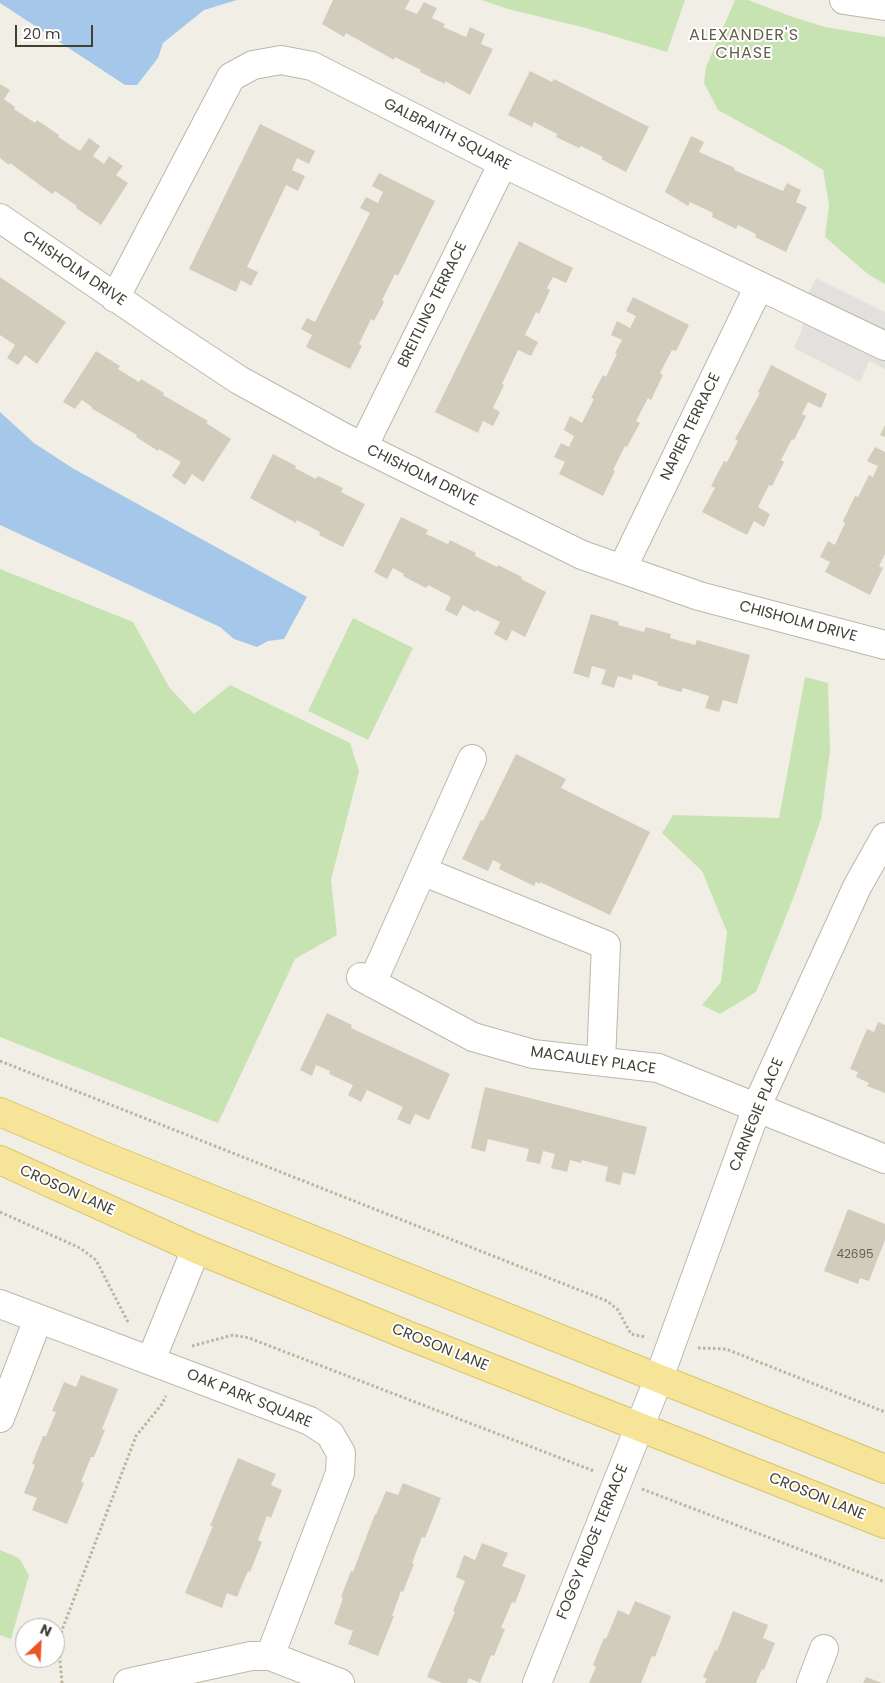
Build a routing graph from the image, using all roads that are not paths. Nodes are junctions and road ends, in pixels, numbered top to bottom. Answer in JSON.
{"nodes":[{"id":1,"x":844,"y":0,"type":"edge"},
{"id":2,"x":885,"y":6,"type":"edge"},
{"id":3,"x":503,"y":163,"type":"junction"},
{"id":4,"x":0,"y":218,"type":"edge"},
{"id":5,"x":759,"y":286,"type":"junction"},
{"id":6,"x":116,"y":298,"type":"junction"},
{"id":7,"x":885,"y":346,"type":"edge"},
{"id":8,"x":363,"y":447,"type":"junction"},
{"id":9,"x":622,"y":569,"type":"junction"},
{"id":10,"x":885,"y":645,"type":"edge"},
{"id":11,"x":472,"y":759,"type":"dead end"},
{"id":12,"x":885,"y":837,"type":"edge"},
{"id":13,"x":422,"y":871,"type":"junction"},
{"id":14,"x":601,"y":1062,"type":"junction"},
{"id":15,"x":757,"y":1108,"type":"junction"},
{"id":16,"x":0,"y":1112,"type":"edge"},
{"id":17,"x":885,"y":1159,"type":"edge"},
{"id":18,"x":0,"y":1160,"type":"edge"},
{"id":19,"x":196,"y":1249,"type":"junction"},
{"id":20,"x":0,"y":1304,"type":"edge"},
{"id":21,"x":38,"y":1319,"type":"junction"},
{"id":22,"x":155,"y":1349,"type":"junction"},
{"id":23,"x":654,"y":1390,"type":"junction"},
{"id":24,"x":0,"y":1418,"type":"edge"},
{"id":25,"x":639,"y":1427,"type":"junction"},
{"id":26,"x":885,"y":1469,"type":"edge"},
{"id":27,"x":885,"y":1524,"type":"edge"},
{"id":28,"x":824,"y":1649,"type":"dead end"},
{"id":29,"x":270,"y":1656,"type":"junction"},
{"id":30,"x":128,"y":1683,"type":"edge"},
{"id":31,"x":340,"y":1683,"type":"edge"},
{"id":32,"x":537,"y":1683,"type":"edge"},
{"id":33,"x":811,"y":1683,"type":"edge"}],
"edges":[{"from":1,"to":2,"type":"street"},
{"from":3,"to":5,"type":"street","name":"GALBRAITH SQUARE"},
{"from":3,"to":6,"type":"street","name":"GALBRAITH SQUARE"},
{"from":3,"to":8,"type":"street","name":"BREITLING TERRACE"},
{"from":4,"to":6,"type":"street","name":"CHISHOLM DRIVE"},
{"from":5,"to":7,"type":"street","name":"GALBRAITH SQUARE"},
{"from":5,"to":9,"type":"street","name":"NAPIER TERRACE"},
{"from":6,"to":8,"type":"street","name":"CHISHOLM DRIVE"},
{"from":8,"to":9,"type":"street","name":"CHISHOLM DRIVE"},
{"from":9,"to":10,"type":"street","name":"CHISHOLM DRIVE"},
{"from":11,"to":13,"type":"street"},
{"from":12,"to":15,"type":"street","name":"CARNEGIE PLACE"},
{"from":13,"to":14,"type":"street"},
{"from":13,"to":14,"type":"street","name":"MACAULEY PLACE"},
{"from":14,"to":15,"type":"street","name":"MACAULEY PLACE"},
{"from":15,"to":17,"type":"street","name":"MACAULEY PLACE"},
{"from":15,"to":23,"type":"street","name":"CARNEGIE PLACE"},
{"from":16,"to":23,"type":"main road"},
{"from":18,"to":19,"type":"main road","name":"CROSON LANE"},
{"from":19,"to":22,"type":"street"},
{"from":19,"to":25,"type":"main road","name":"CROSON LANE"},
{"from":20,"to":21,"type":"street","name":"OAK PARK SQUARE"},
{"from":21,"to":22,"type":"street","name":"OAK PARK SQUARE"},
{"from":21,"to":24,"type":"street"},
{"from":22,"to":29,"type":"street","name":"OAK PARK SQUARE"},
{"from":23,"to":25,"type":"street","name":"FOGGY RIDGE TERRACE"},
{"from":23,"to":26,"type":"main road"},
{"from":25,"to":27,"type":"main road","name":"CROSON LANE"},
{"from":25,"to":32,"type":"street","name":"FOGGY RIDGE TERRACE"},
{"from":28,"to":33,"type":"street"},
{"from":29,"to":30,"type":"street"},
{"from":29,"to":31,"type":"street"}]}
